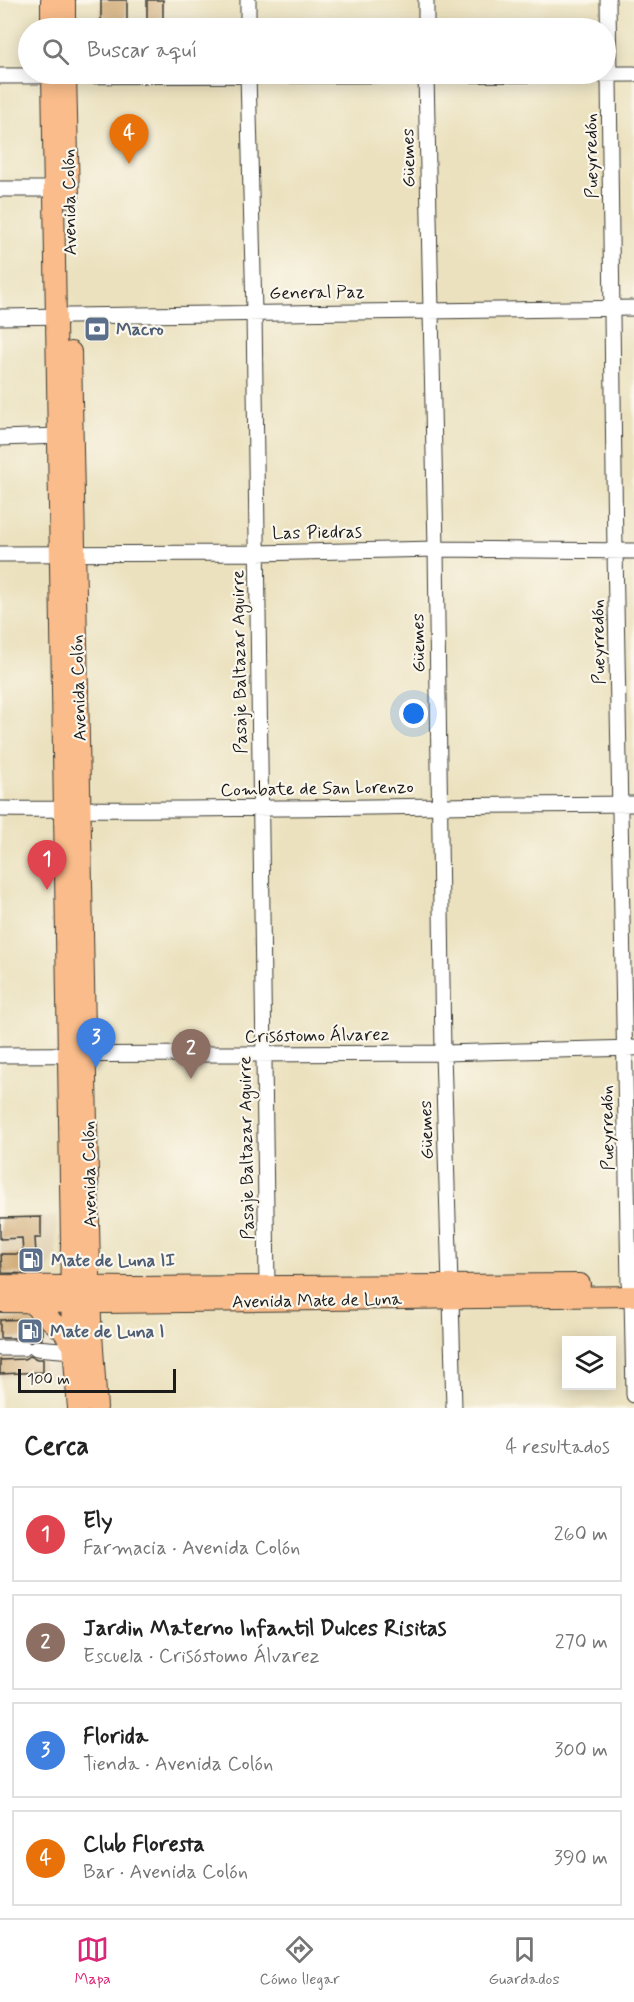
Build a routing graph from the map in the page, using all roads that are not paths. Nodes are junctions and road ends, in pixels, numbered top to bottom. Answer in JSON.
{"nodes":[{"id":1,"x":51,"y":0,"type":"edge"},
{"id":2,"x":65,"y":0,"type":"edge"},
{"id":3,"x":248,"y":0,"type":"edge"},
{"id":4,"x":426,"y":0,"type":"edge"},
{"id":5,"x":608,"y":0,"type":"edge"},
{"id":6,"x":51,"y":18,"type":"edge"},
{"id":7,"x":66,"y":18,"type":"edge"},
{"id":8,"x":248,"y":18,"type":"edge"},
{"id":9,"x":426,"y":18,"type":"edge"},
{"id":10,"x":608,"y":18,"type":"edge"},
{"id":11,"x":616,"y":74,"type":"edge"},
{"id":12,"x":634,"y":74,"type":"edge"},
{"id":13,"x":0,"y":76,"type":"edge"},
{"id":14,"x":18,"y":76,"type":"edge"},
{"id":15,"x":59,"y":84,"type":"edge"},
{"id":16,"x":59,"y":84,"type":"edge"},
{"id":17,"x":248,"y":84,"type":"edge"},
{"id":18,"x":426,"y":84,"type":"edge"},
{"id":19,"x":610,"y":84,"type":"edge"},
{"id":20,"x":0,"y":189,"type":"edge"},
{"id":21,"x":55,"y":189,"type":"junction"},
{"id":22,"x":613,"y":308,"type":"junction"},
{"id":23,"x":634,"y":308,"type":"edge"},
{"id":24,"x":430,"y":310,"type":"junction"},
{"id":25,"x":254,"y":312,"type":"junction"},
{"id":26,"x":64,"y":315,"type":"junction"},
{"id":27,"x":0,"y":316,"type":"edge"},
{"id":28,"x":59,"y":436,"type":"junction"},
{"id":29,"x":0,"y":438,"type":"edge"},
{"id":30,"x":436,"y":549,"type":"junction"},
{"id":31,"x":615,"y":551,"type":"junction"},
{"id":32,"x":634,"y":551,"type":"edge"},
{"id":33,"x":67,"y":553,"type":"junction"},
{"id":34,"x":0,"y":554,"type":"edge"},
{"id":35,"x":256,"y":554,"type":"junction"},
{"id":36,"x":628,"y":804,"type":"edge"},
{"id":37,"x":440,"y":805,"type":"junction"},
{"id":38,"x":0,"y":809,"type":"edge"},
{"id":39,"x":73,"y":809,"type":"junction"},
{"id":40,"x":261,"y":809,"type":"junction"},
{"id":41,"x":630,"y":1048,"type":"edge"},
{"id":42,"x":443,"y":1053,"type":"junction"},
{"id":43,"x":264,"y":1055,"type":"junction"},
{"id":44,"x":0,"y":1056,"type":"edge"},
{"id":45,"x":77,"y":1056,"type":"junction"},
{"id":46,"x":90,"y":1233,"type":"junction"},
{"id":47,"x":71,"y":1244,"type":"junction"},
{"id":48,"x":0,"y":1285,"type":"edge"},
{"id":49,"x":267,"y":1286,"type":"junction"},
{"id":50,"x":632,"y":1290,"type":"edge"},
{"id":51,"x":451,"y":1292,"type":"junction"},
{"id":52,"x":28,"y":1293,"type":"junction"},
{"id":53,"x":80,"y":1294,"type":"junction"},
{"id":54,"x":133,"y":1294,"type":"junction"},
{"id":55,"x":0,"y":1302,"type":"edge"},
{"id":56,"x":79,"y":1346,"type":"junction"},
{"id":57,"x":0,"y":1348,"type":"edge"},
{"id":58,"x":634,"y":1395,"type":"edge"},
{"id":59,"x":78,"y":1408,"type":"edge"},
{"id":60,"x":97,"y":1408,"type":"edge"},
{"id":61,"x":454,"y":1408,"type":"edge"}],
"edges":[{"from":1,"to":6,"type":"main road"},
{"from":2,"to":7,"type":"main road"},
{"from":3,"to":8,"type":"street"},
{"from":4,"to":9,"type":"street"},
{"from":5,"to":10,"type":"street","name":"Pueyrredón"},
{"from":11,"to":12,"type":"street"},
{"from":13,"to":14,"type":"street"},
{"from":15,"to":21,"type":"main road","name":"Avenida Colón"},
{"from":16,"to":26,"type":"main road","name":"Avenida Colón"},
{"from":17,"to":25,"type":"street","name":"Pasaje Baltazar Aguirre"},
{"from":18,"to":24,"type":"street","name":"Güemes"},
{"from":19,"to":22,"type":"street","name":"Pueyrredón"},
{"from":20,"to":21,"type":"street"},
{"from":21,"to":26,"type":"main road","name":"Avenida Colón"},
{"from":22,"to":23,"type":"street","name":"General Paz"},
{"from":22,"to":24,"type":"street","name":"General Paz"},
{"from":22,"to":31,"type":"street","name":"Pueyrredón"},
{"from":24,"to":25,"type":"street","name":"General Paz"},
{"from":24,"to":30,"type":"street","name":"Güemes"},
{"from":25,"to":26,"type":"street","name":"General Paz"},
{"from":25,"to":35,"type":"street","name":"Pasaje Baltazar Aguirre"},
{"from":26,"to":27,"type":"street","name":"General Paz"},
{"from":26,"to":28,"type":"main road","name":"Avenida Colón"},
{"from":26,"to":33,"type":"main road","name":"Avenida Colón"},
{"from":28,"to":29,"type":"street"},
{"from":28,"to":33,"type":"main road","name":"Avenida Colón"},
{"from":30,"to":31,"type":"street","name":"Las Piedras"},
{"from":30,"to":35,"type":"street","name":"Las Piedras"},
{"from":30,"to":37,"type":"street","name":"Güemes"},
{"from":31,"to":32,"type":"street","name":"Las Piedras"},
{"from":31,"to":36,"type":"street","name":"Pueyrredón"},
{"from":33,"to":34,"type":"street","name":"Las Piedras"},
{"from":33,"to":35,"type":"street","name":"Las Piedras"},
{"from":33,"to":39,"type":"main road","name":"Avenida Colón"},
{"from":35,"to":40,"type":"street","name":"Pasaje Baltazar Aguirre"},
{"from":36,"to":37,"type":"street","name":"Combate de San Lorenzo"},
{"from":36,"to":41,"type":"street","name":"Pueyrredón"},
{"from":37,"to":40,"type":"street","name":"Combate de San Lorenzo"},
{"from":37,"to":42,"type":"street","name":"Güemes"},
{"from":38,"to":39,"type":"street","name":"Combate de San Lorenzo"},
{"from":39,"to":40,"type":"street","name":"Combate de San Lorenzo"},
{"from":39,"to":45,"type":"main road","name":"Avenida Colón"},
{"from":40,"to":43,"type":"street","name":"Pasaje Baltazar Aguirre"},
{"from":41,"to":42,"type":"street","name":"Crisóstomo Álvarez"},
{"from":41,"to":50,"type":"street","name":"Pueyrredón"},
{"from":42,"to":43,"type":"street","name":"Crisóstomo Álvarez"},
{"from":42,"to":51,"type":"street","name":"Güemes"},
{"from":43,"to":45,"type":"street","name":"Crisóstomo Álvarez"},
{"from":43,"to":49,"type":"street","name":"Pasaje Baltazar Aguirre"},
{"from":44,"to":45,"type":"street","name":"Crisóstomo Álvarez"},
{"from":45,"to":46,"type":"main road","name":"Avenida Colón"},
{"from":45,"to":47,"type":"main road","name":"Avenida Colón"},
{"from":46,"to":53,"type":"main road","name":"Avenida Colón"},
{"from":46,"to":54,"type":"main road"},
{"from":47,"to":52,"type":"main road"},
{"from":47,"to":53,"type":"main road","name":"Avenida Colón"},
{"from":48,"to":52,"type":"main road","name":"Avenida Mate de Luna"},
{"from":49,"to":51,"type":"main road","name":"Avenida Mate de Luna"},
{"from":49,"to":54,"type":"main road","name":"Avenida Mate de Luna"},
{"from":50,"to":51,"type":"main road","name":"Avenida Mate de Luna"},
{"from":50,"to":58,"type":"street","name":"Pueyrredón"},
{"from":51,"to":54,"type":"main road","name":"Avenida Mate de Luna"},
{"from":51,"to":61,"type":"street","name":"Güemes"},
{"from":52,"to":53,"type":"main road","name":"Avenida Mate de Luna"},
{"from":52,"to":55,"type":"main road","name":"Avenida Mate de Luna"},
{"from":52,"to":56,"type":"main road"},
{"from":53,"to":54,"type":"main road","name":"Avenida Mate de Luna"},
{"from":53,"to":56,"type":"main road"},
{"from":54,"to":56,"type":"main road"},
{"from":56,"to":57,"type":"street"},
{"from":56,"to":59,"type":"main road"},
{"from":56,"to":60,"type":"main road"}]}
